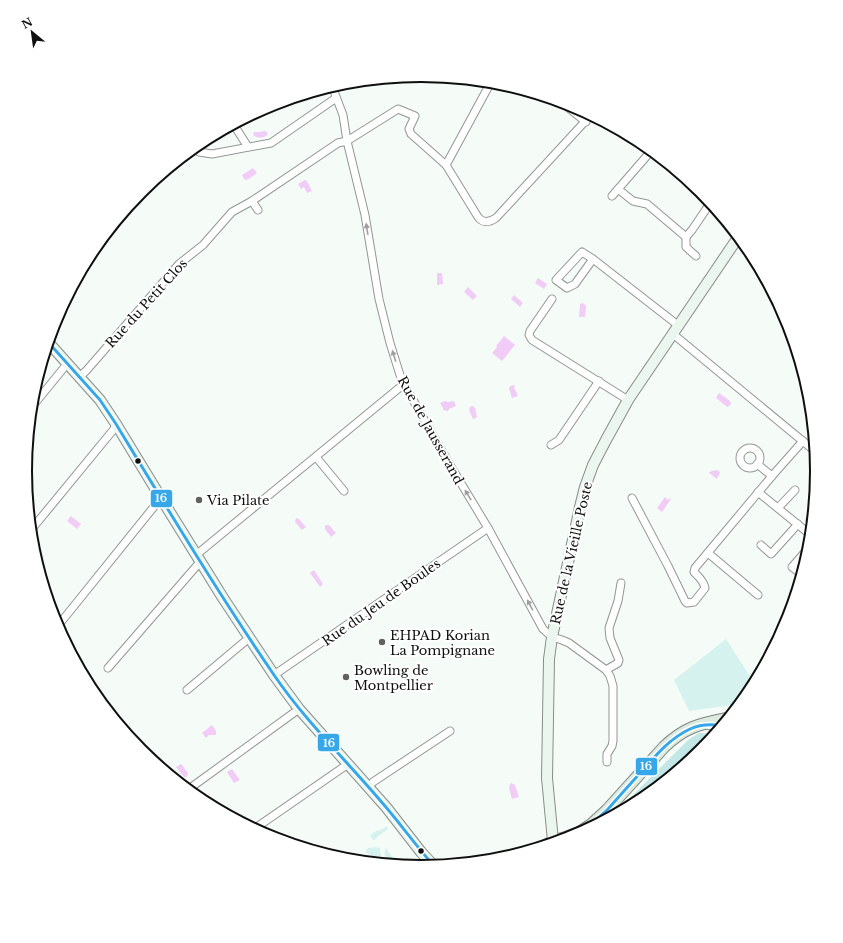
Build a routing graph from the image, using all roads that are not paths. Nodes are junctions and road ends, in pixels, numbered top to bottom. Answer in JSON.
{"nodes":[{"id":1,"x":488,"y":88,"type":"edge"},
{"id":2,"x":334,"y":92,"type":"edge"},
{"id":3,"x":336,"y":98,"type":"junction"},
{"id":4,"x":577,"y":114,"type":"edge"},
{"id":5,"x":588,"y":119,"type":"edge"},
{"id":6,"x":586,"y":122,"type":"junction"},
{"id":7,"x":237,"y":129,"type":"edge"},
{"id":8,"x":348,"y":141,"type":"junction"},
{"id":9,"x":248,"y":147,"type":"junction"},
{"id":10,"x":199,"y":152,"type":"edge"},
{"id":11,"x":648,"y":155,"type":"edge"},
{"id":12,"x":446,"y":165,"type":"junction"},
{"id":13,"x":618,"y":189,"type":"junction"},
{"id":14,"x":612,"y":196,"type":"dead end"},
{"id":15,"x":252,"y":201,"type":"junction"},
{"id":16,"x":707,"y":207,"type":"edge"},
{"id":17,"x":258,"y":210,"type":"dead end"},
{"id":18,"x":686,"y":237,"type":"junction"},
{"id":19,"x":736,"y":241,"type":"edge"},
{"id":20,"x":696,"y":256,"type":"dead end"},
{"id":21,"x":593,"y":259,"type":"junction"},
{"id":22,"x":552,"y":299,"type":"dead end"},
{"id":23,"x":676,"y":330,"type":"junction"},
{"id":24,"x":53,"y":347,"type":"edge"},
{"id":25,"x":67,"y":364,"type":"junction"},
{"id":26,"x":79,"y":377,"type":"junction"},
{"id":27,"x":599,"y":381,"type":"junction"},
{"id":28,"x":404,"y":384,"type":"junction"},
{"id":29,"x":39,"y":399,"type":"edge"},
{"id":30,"x":628,"y":400,"type":"junction"},
{"id":31,"x":116,"y":424,"type":"junction"},
{"id":32,"x":803,"y":441,"type":"junction"},
{"id":33,"x":551,"y":445,"type":"dead end"},
{"id":34,"x":810,"y":447,"type":"edge"},
{"id":35,"x":316,"y":456,"type":"junction"},
{"id":36,"x":757,"y":464,"type":"dead end"},
{"id":37,"x":772,"y":476,"type":"junction"},
{"id":38,"x":795,"y":490,"type":"dead end"},
{"id":39,"x":344,"y":491,"type":"dead end"},
{"id":40,"x":758,"y":492,"type":"junction"},
{"id":41,"x":161,"y":498,"type":"junction"},
{"id":42,"x":632,"y":498,"type":"dead end"},
{"id":43,"x":778,"y":508,"type":"junction"},
{"id":44,"x":798,"y":524,"type":"junction"},
{"id":45,"x":35,"y":525,"type":"edge"},
{"id":46,"x":488,"y":528,"type":"junction"},
{"id":47,"x":807,"y":531,"type":"edge"},
{"id":48,"x":761,"y":544,"type":"dead end"},
{"id":49,"x":708,"y":553,"type":"junction"},
{"id":50,"x":802,"y":555,"type":"edge"},
{"id":51,"x":198,"y":559,"type":"junction"},
{"id":52,"x":798,"y":572,"type":"edge"},
{"id":53,"x":620,"y":583,"type":"dead end"},
{"id":54,"x":758,"y":595,"type":"dead end"},
{"id":55,"x":62,"y":621,"type":"edge"},
{"id":56,"x":552,"y":637,"type":"junction"},
{"id":57,"x":249,"y":638,"type":"junction"},
{"id":58,"x":108,"y":668,"type":"dead end"},
{"id":59,"x":606,"y":670,"type":"junction"},
{"id":60,"x":274,"y":675,"type":"junction"},
{"id":61,"x":187,"y":690,"type":"dead end"},
{"id":62,"x":299,"y":709,"type":"junction"},
{"id":63,"x":722,"y":720,"type":"edge"},
{"id":64,"x":701,"y":724,"type":"junction"},
{"id":65,"x":717,"y":725,"type":"edge"},
{"id":66,"x":450,"y":731,"type":"dead end"},
{"id":67,"x":607,"y":762,"type":"dead end"},
{"id":68,"x":348,"y":764,"type":"junction"},
{"id":69,"x":193,"y":786,"type":"dead end"},
{"id":70,"x":368,"y":788,"type":"junction"},
{"id":71,"x":595,"y":821,"type":"edge"},
{"id":72,"x":259,"y":825,"type":"edge"},
{"id":73,"x":553,"y":838,"type":"edge"},
{"id":74,"x":429,"y":861,"type":"edge"}],
"edges":[{"from":1,"to":12,"type":"street"},
{"from":2,"to":3,"type":"street","name":"Rue de Jausserand"},
{"from":3,"to":8,"type":"street","name":"Rue de Jausserand"},
{"from":3,"to":9,"type":"street"},
{"from":4,"to":6,"type":"street"},
{"from":5,"to":6,"type":"street"},
{"from":6,"to":12,"type":"street"},
{"from":7,"to":9,"type":"street"},
{"from":8,"to":12,"type":"street","name":"Rue du Petit Clos"},
{"from":8,"to":15,"type":"street","name":"Rue du Petit Clos"},
{"from":28,"to":8,"type":"street","name":"Rue de Jausserand","one_way":true},
{"from":9,"to":10,"type":"street"},
{"from":11,"to":13,"type":"street"},
{"from":13,"to":14,"type":"street"},
{"from":13,"to":18,"type":"street"},
{"from":15,"to":17,"type":"street"},
{"from":15,"to":26,"type":"street","name":"Rue du Petit Clos"},
{"from":16,"to":18,"type":"street"},
{"from":18,"to":20,"type":"street"},
{"from":19,"to":23,"type":"main road","name":"Rue de la Vieille Poste"},
{"from":21,"to":21,"type":"street"},
{"from":21,"to":23,"type":"street"},
{"from":22,"to":27,"type":"street"},
{"from":23,"to":30,"type":"main road","name":"Rue de la Vieille Poste"},
{"from":23,"to":32,"type":"street"},
{"from":24,"to":25,"type":"main road"},
{"from":25,"to":26,"type":"main road"},
{"from":25,"to":29,"type":"street"},
{"from":26,"to":31,"type":"main road"},
{"from":27,"to":30,"type":"street"},
{"from":27,"to":33,"type":"street"},
{"from":28,"to":35,"type":"street"},
{"from":46,"to":28,"type":"street","name":"Rue de Jausserand","one_way":true},
{"from":30,"to":56,"type":"main road","name":"Rue de la Vieille Poste"},
{"from":31,"to":41,"type":"main road"},
{"from":31,"to":45,"type":"street"},
{"from":32,"to":34,"type":"street"},
{"from":32,"to":37,"type":"street"},
{"from":35,"to":39,"type":"street"},
{"from":35,"to":51,"type":"street"},
{"from":36,"to":37,"type":"street"},
{"from":37,"to":40,"type":"street"},
{"from":38,"to":43,"type":"street"},
{"from":40,"to":43,"type":"street"},
{"from":40,"to":49,"type":"street"},
{"from":41,"to":51,"type":"main road"},
{"from":41,"to":55,"type":"street"},
{"from":42,"to":49,"type":"street"},
{"from":43,"to":44,"type":"street"},
{"from":44,"to":47,"type":"street"},
{"from":44,"to":48,"type":"street"},
{"from":56,"to":46,"type":"street","name":"Rue de Jausserand","one_way":true},
{"from":46,"to":60,"type":"street","name":"Rue du Jeu de Boules"},
{"from":49,"to":54,"type":"street"},
{"from":50,"to":52,"type":"street"},
{"from":51,"to":57,"type":"main road"},
{"from":51,"to":58,"type":"street"},
{"from":53,"to":59,"type":"street"},
{"from":56,"to":59,"type":"street"},
{"from":56,"to":73,"type":"main road","name":"Rue de la Vieille Poste"},
{"from":57,"to":60,"type":"main road"},
{"from":57,"to":61,"type":"street"},
{"from":59,"to":67,"type":"street"},
{"from":60,"to":62,"type":"main road"},
{"from":62,"to":68,"type":"main road"},
{"from":62,"to":69,"type":"street"},
{"from":63,"to":64,"type":"main road"},
{"from":64,"to":65,"type":"main road"},
{"from":64,"to":71,"type":"main road"},
{"from":66,"to":70,"type":"street"},
{"from":68,"to":70,"type":"main road"},
{"from":68,"to":72,"type":"street"},
{"from":70,"to":74,"type":"main road"}]}
